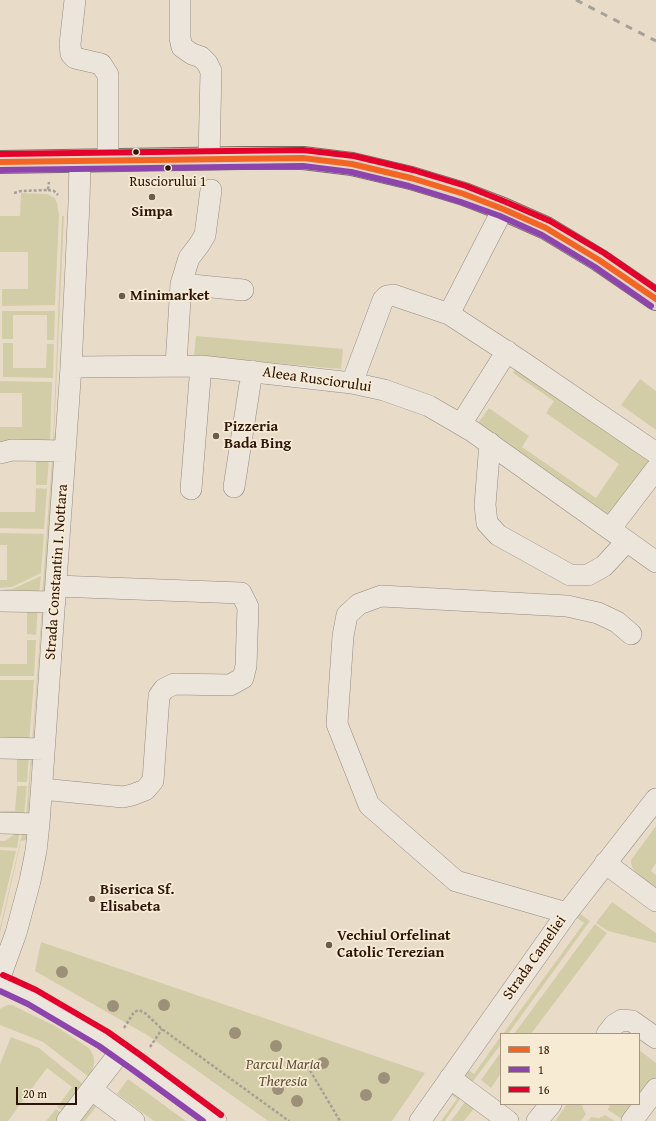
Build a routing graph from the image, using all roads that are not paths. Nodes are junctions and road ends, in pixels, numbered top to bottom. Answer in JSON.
{"nodes":[{"id":1,"x":75,"y":0,"type":"edge"},
{"id":2,"x":180,"y":0,"type":"edge"},
{"id":3,"x":209,"y":158,"type":"junction"},
{"id":4,"x":108,"y":160,"type":"junction"},
{"id":5,"x":80,"y":161,"type":"junction"},
{"id":6,"x":0,"y":162,"type":"edge"},
{"id":7,"x":211,"y":190,"type":"dead end"},
{"id":8,"x":503,"y":209,"type":"junction"},
{"id":9,"x":181,"y":284,"type":"junction"},
{"id":10,"x":244,"y":290,"type":"dead end"},
{"id":11,"x":656,"y":298,"type":"edge"},
{"id":12,"x":449,"y":314,"type":"junction"},
{"id":13,"x":507,"y":351,"type":"junction"},
{"id":14,"x":176,"y":365,"type":"junction"},
{"id":15,"x":201,"y":366,"type":"junction"},
{"id":16,"x":71,"y":367,"type":"junction"},
{"id":17,"x":252,"y":371,"type":"junction"},
{"id":18,"x":352,"y":383,"type":"junction"},
{"id":19,"x":461,"y":424,"type":"junction"},
{"id":20,"x":490,"y":443,"type":"junction"},
{"id":21,"x":65,"y":451,"type":"junction"},
{"id":22,"x":0,"y":453,"type":"edge"},
{"id":23,"x":656,"y":454,"type":"edge"},
{"id":24,"x":656,"y":469,"type":"edge"},
{"id":25,"x":234,"y":487,"type":"dead end"},
{"id":26,"x":191,"y":489,"type":"dead end"},
{"id":27,"x":610,"y":529,"type":"junction"},
{"id":28,"x":627,"y":541,"type":"junction"},
{"id":29,"x":656,"y":562,"type":"edge"},
{"id":30,"x":56,"y":594,"type":"junction"},
{"id":31,"x":0,"y":601,"type":"edge"},
{"id":32,"x":631,"y":634,"type":"dead end"},
{"id":33,"x":0,"y":748,"type":"edge"},
{"id":34,"x":44,"y":749,"type":"junction"},
{"id":35,"x":42,"y":788,"type":"junction"},
{"id":36,"x":656,"y":799,"type":"edge"},
{"id":37,"x":0,"y":823,"type":"edge"},
{"id":38,"x":39,"y":824,"type":"junction"},
{"id":39,"x":605,"y":863,"type":"junction"},
{"id":40,"x":656,"y":900,"type":"edge"},
{"id":41,"x":567,"y":913,"type":"junction"},
{"id":42,"x":0,"y":977,"type":"edge"},
{"id":43,"x":0,"y":982,"type":"edge"},
{"id":44,"x":608,"y":1033,"type":"edge"},
{"id":45,"x":656,"y":1038,"type":"edge"},
{"id":46,"x":117,"y":1048,"type":"junction"},
{"id":47,"x":450,"y":1078,"type":"junction"},
{"id":48,"x":656,"y":1089,"type":"edge"},
{"id":49,"x":92,"y":1090,"type":"junction"},
{"id":50,"x":550,"y":1105,"type":"edge"},
{"id":51,"x":68,"y":1121,"type":"edge"},
{"id":52,"x":134,"y":1121,"type":"edge"},
{"id":53,"x":216,"y":1121,"type":"edge"},
{"id":54,"x":420,"y":1121,"type":"edge"},
{"id":55,"x":508,"y":1121,"type":"edge"},
{"id":56,"x":537,"y":1121,"type":"edge"},
{"id":57,"x":632,"y":1121,"type":"edge"}],
"edges":[{"from":1,"to":4,"type":"street"},
{"from":2,"to":3,"type":"street"},
{"from":3,"to":4,"type":"main road"},
{"from":3,"to":8,"type":"main road"},
{"from":4,"to":5,"type":"main road"},
{"from":5,"to":6,"type":"main road"},
{"from":5,"to":16,"type":"street","name":"Strada Constantin I. Nottara"},
{"from":7,"to":9,"type":"street"},
{"from":8,"to":11,"type":"main road"},
{"from":8,"to":12,"type":"street"},
{"from":9,"to":10,"type":"street"},
{"from":9,"to":14,"type":"street"},
{"from":12,"to":13,"type":"street"},
{"from":12,"to":18,"type":"street"},
{"from":13,"to":19,"type":"street"},
{"from":13,"to":23,"type":"street"},
{"from":14,"to":15,"type":"street","name":"Aleea Rusciorului"},
{"from":14,"to":16,"type":"street","name":"Aleea Rusciorului"},
{"from":15,"to":17,"type":"street","name":"Aleea Rusciorului"},
{"from":15,"to":26,"type":"street"},
{"from":16,"to":21,"type":"street","name":"Strada Constantin I. Nottara"},
{"from":17,"to":18,"type":"street","name":"Aleea Rusciorului"},
{"from":17,"to":25,"type":"street"},
{"from":18,"to":19,"type":"street","name":"Aleea Rusciorului"},
{"from":19,"to":20,"type":"street","name":"Aleea Rusciorului"},
{"from":20,"to":27,"type":"street","name":"Aleea Rusciorului"},
{"from":20,"to":28,"type":"street"},
{"from":21,"to":22,"type":"street"},
{"from":21,"to":30,"type":"street","name":"Strada Constantin I. Nottara"},
{"from":24,"to":27,"type":"street"},
{"from":27,"to":28,"type":"street","name":"Aleea Rusciorului"},
{"from":28,"to":29,"type":"street","name":"Aleea Rusciorului"},
{"from":30,"to":31,"type":"street"},
{"from":30,"to":34,"type":"street","name":"Strada Constantin I. Nottara"},
{"from":30,"to":35,"type":"street"},
{"from":32,"to":41,"type":"street"},
{"from":33,"to":34,"type":"street"},
{"from":34,"to":35,"type":"street","name":"Strada Constantin I. Nottara"},
{"from":35,"to":38,"type":"street","name":"Strada Constantin I. Nottara"},
{"from":36,"to":39,"type":"street","name":"Strada Cameliei"},
{"from":37,"to":38,"type":"street"},
{"from":38,"to":42,"type":"street","name":"Strada Constantin I. Nottara"},
{"from":39,"to":40,"type":"street"},
{"from":39,"to":41,"type":"street","name":"Strada Cameliei"},
{"from":41,"to":47,"type":"street","name":"Strada Cameliei"},
{"from":43,"to":46,"type":"street"},
{"from":44,"to":45,"type":"street"},
{"from":46,"to":49,"type":"street"},
{"from":46,"to":53,"type":"street"},
{"from":47,"to":54,"type":"street","name":"Strada Cameliei"},
{"from":47,"to":55,"type":"street"},
{"from":48,"to":57,"type":"street"},
{"from":49,"to":51,"type":"street"},
{"from":49,"to":52,"type":"street"},
{"from":50,"to":56,"type":"street"}]}
